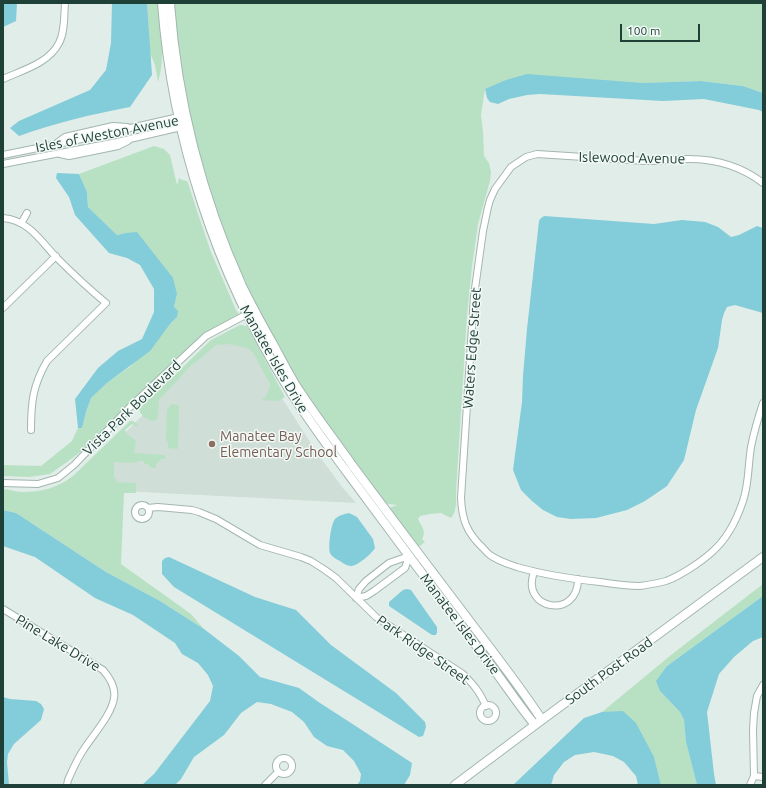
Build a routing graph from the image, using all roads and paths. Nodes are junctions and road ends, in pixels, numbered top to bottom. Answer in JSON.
{"nodes":[{"id":1,"x":65,"y":3,"type":"edge"},
{"id":2,"x":162,"y":3,"type":"edge"},
{"id":3,"x":170,"y":3,"type":"edge"},
{"id":4,"x":3,"y":78,"type":"edge"},
{"id":5,"x":183,"y":118,"type":"junction"},
{"id":6,"x":134,"y":127,"type":"junction"},
{"id":7,"x":181,"y":127,"type":"junction"},
{"id":8,"x":115,"y":131,"type":"junction"},
{"id":9,"x":136,"y":137,"type":"junction"},
{"id":10,"x":77,"y":140,"type":"junction"},
{"id":11,"x":117,"y":142,"type":"junction"},
{"id":12,"x":54,"y":145,"type":"junction"},
{"id":13,"x":80,"y":151,"type":"junction"},
{"id":14,"x":3,"y":155,"type":"edge"},
{"id":15,"x":3,"y":164,"type":"edge"},
{"id":16,"x":503,"y":176,"type":"joint"},
{"id":17,"x":763,"y":183,"type":"edge"},
{"id":18,"x":27,"y":213,"type":"dead end"},
{"id":19,"x":3,"y":218,"type":"edge"},
{"id":20,"x":22,"y":222,"type":"junction"},
{"id":21,"x":56,"y":256,"type":"junction"},
{"id":22,"x":3,"y":308,"type":"edge"},
{"id":23,"x":251,"y":312,"type":"junction"},
{"id":24,"x":763,"y":403,"type":"edge"},
{"id":25,"x":31,"y":430,"type":"dead end"},
{"id":26,"x":333,"y":446,"type":"junction"},
{"id":27,"x":3,"y":483,"type":"edge"},
{"id":28,"x":148,"y":508,"type":"dead end"},
{"id":29,"x":416,"y":550,"type":"junction"},
{"id":30,"x":409,"y":556,"type":"junction"},
{"id":31,"x":763,"y":557,"type":"edge"},
{"id":32,"x":534,"y":572,"type":"junction"},
{"id":33,"x":372,"y":576,"type":"junction"},
{"id":34,"x":578,"y":579,"type":"junction"},
{"id":35,"x":379,"y":587,"type":"junction"},
{"id":36,"x":356,"y":598,"type":"junction"},
{"id":37,"x":3,"y":609,"type":"edge"},
{"id":38,"x":763,"y":685,"type":"edge"},
{"id":39,"x":486,"y":706,"type":"dead end"},
{"id":40,"x":539,"y":722,"type":"junction"},
{"id":41,"x":278,"y":772,"type":"dead end"},
{"id":42,"x":754,"y":776,"type":"junction"},
{"id":43,"x":763,"y":777,"type":"edge"},
{"id":44,"x":67,"y":785,"type":"edge"},
{"id":45,"x":265,"y":785,"type":"edge"},
{"id":46,"x":455,"y":785,"type":"edge"},
{"id":47,"x":750,"y":785,"type":"edge"}],
"edges":[{"from":1,"to":4,"type":"street"},
{"from":2,"to":5,"type":"street","name":"Manatee Isles Drive"},
{"from":3,"to":5,"type":"street","name":"Manatee Isles Drive"},
{"from":5,"to":6,"type":"street","name":"Isles of Weston Avenue"},
{"from":5,"to":7,"type":"street","name":"Manatee Isles Drive"},
{"from":5,"to":23,"type":"street","name":"Manatee Isles Drive"},
{"from":6,"to":8,"type":"street","name":"Isles of Weston Avenue"},
{"from":6,"to":12,"type":"street"},
{"from":7,"to":9,"type":"street","name":"Isles of Weston Avenue"},
{"from":7,"to":23,"type":"street","name":"Manatee Isles Drive"},
{"from":8,"to":10,"type":"street","name":"Isles of Weston Avenue"},
{"from":8,"to":11,"type":"street"},
{"from":9,"to":11,"type":"street","name":"Isles of Weston Avenue"},
{"from":9,"to":13,"type":"street"},
{"from":10,"to":12,"type":"street","name":"Isles of Weston Avenue"},
{"from":10,"to":13,"type":"street"},
{"from":11,"to":13,"type":"street","name":"Isles of Weston Avenue"},
{"from":12,"to":14,"type":"street","name":"Isles of Weston Avenue"},
{"from":13,"to":15,"type":"street","name":"Isles of Weston Avenue"},
{"from":16,"to":17,"type":"street","name":"Islewood Avenue"},
{"from":16,"to":32,"type":"street","name":"Waters Edge Street"},
{"from":18,"to":20,"type":"street"},
{"from":19,"to":20,"type":"street"},
{"from":20,"to":21,"type":"street"},
{"from":21,"to":22,"type":"street"},
{"from":21,"to":25,"type":"street"},
{"from":23,"to":26,"type":"street","name":"Manatee Isles Drive"},
{"from":23,"to":27,"type":"street","name":"Vista Park Boulevard"},
{"from":24,"to":34,"type":"street"},
{"from":26,"to":29,"type":"street","name":"Manatee Isles Drive"},
{"from":26,"to":30,"type":"street","name":"Manatee Isles Drive"},
{"from":28,"to":36,"type":"street","name":"Park Ridge Street"},
{"from":29,"to":30,"type":"street"},
{"from":29,"to":40,"type":"street","name":"Manatee Isles Drive"},
{"from":30,"to":33,"type":"street"},
{"from":30,"to":35,"type":"street"},
{"from":30,"to":40,"type":"street","name":"Manatee Isles Drive"},
{"from":31,"to":40,"type":"street","name":"South Post Road"},
{"from":32,"to":34,"type":"street"},
{"from":32,"to":34,"type":"street"},
{"from":33,"to":35,"type":"street"},
{"from":33,"to":36,"type":"street"},
{"from":35,"to":36,"type":"street"},
{"from":36,"to":39,"type":"street","name":"Park Ridge Street"},
{"from":37,"to":44,"type":"street","name":"Pine Lake Drive"},
{"from":38,"to":42,"type":"street"},
{"from":40,"to":46,"type":"street","name":"South Post Road"},
{"from":41,"to":45,"type":"street"},
{"from":42,"to":43,"type":"street"},
{"from":42,"to":47,"type":"street"}]}
